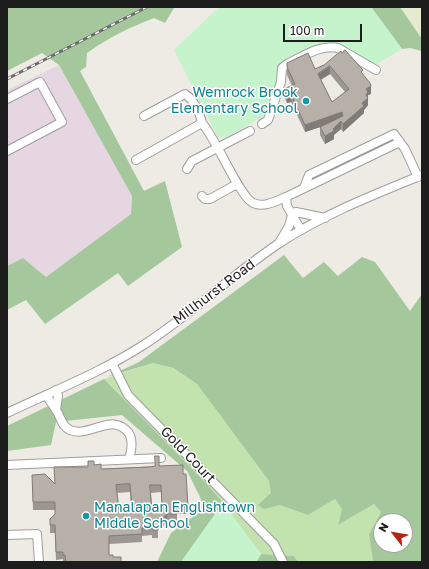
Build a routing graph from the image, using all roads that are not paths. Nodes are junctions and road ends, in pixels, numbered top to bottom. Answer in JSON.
{"nodes":[{"id":1,"x":376,"y":70,"type":"dead end"},
{"id":2,"x":7,"y":99,"type":"edge"},
{"id":3,"x":144,"y":116,"type":"dead end"},
{"id":4,"x":202,"y":123,"type":"junction"},
{"id":5,"x":262,"y":124,"type":"dead end"},
{"id":6,"x":250,"y":131,"type":"dead end"},
{"id":7,"x":219,"y":148,"type":"junction"},
{"id":8,"x":7,"y":151,"type":"edge"},
{"id":9,"x":136,"y":160,"type":"dead end"},
{"id":10,"x":187,"y":170,"type":"dead end"},
{"id":11,"x":418,"y":177,"type":"edge"},
{"id":12,"x":237,"y":184,"type":"junction"},
{"id":13,"x":202,"y":196,"type":"dead end"},
{"id":14,"x":286,"y":197,"type":"junction"},
{"id":15,"x":294,"y":214,"type":"junction"},
{"id":16,"x":325,"y":218,"type":"junction"},
{"id":17,"x":303,"y":229,"type":"junction"},
{"id":18,"x":277,"y":245,"type":"junction"},
{"id":19,"x":112,"y":363,"type":"junction"},
{"id":20,"x":56,"y":390,"type":"junction"},
{"id":21,"x":46,"y":395,"type":"junction"},
{"id":22,"x":56,"y":410,"type":"junction"},
{"id":23,"x":7,"y":413,"type":"edge"},
{"id":24,"x":162,"y":458,"type":"dead end"},
{"id":25,"x":129,"y":459,"type":"junction"},
{"id":26,"x":7,"y":465,"type":"edge"},
{"id":27,"x":7,"y":535,"type":"edge"},
{"id":28,"x":39,"y":562,"type":"edge"},
{"id":29,"x":283,"y":562,"type":"edge"}],
"edges":[{"from":1,"to":5,"type":"street"},
{"from":2,"to":8,"type":"street"},
{"from":3,"to":4,"type":"street"},
{"from":4,"to":7,"type":"street"},
{"from":4,"to":9,"type":"street"},
{"from":6,"to":7,"type":"street"},
{"from":7,"to":10,"type":"street"},
{"from":7,"to":12,"type":"street"},
{"from":11,"to":14,"type":"street"},
{"from":11,"to":16,"type":"street","name":"Millhurst Road"},
{"from":12,"to":13,"type":"street"},
{"from":12,"to":14,"type":"street"},
{"from":14,"to":15,"type":"street"},
{"from":15,"to":16,"type":"street"},
{"from":15,"to":17,"type":"street"},
{"from":15,"to":18,"type":"street"},
{"from":16,"to":17,"type":"street","name":"Millhurst Road"},
{"from":17,"to":18,"type":"street","name":"Millhurst Road"},
{"from":18,"to":19,"type":"street","name":"Millhurst Road"},
{"from":19,"to":20,"type":"street","name":"Millhurst Road"},
{"from":19,"to":29,"type":"street","name":"Gold Court"},
{"from":20,"to":21,"type":"street","name":"Millhurst Road"},
{"from":20,"to":22,"type":"street"},
{"from":21,"to":22,"type":"street"},
{"from":21,"to":23,"type":"street","name":"Millhurst Road"},
{"from":22,"to":25,"type":"street"},
{"from":24,"to":25,"type":"street"},
{"from":25,"to":26,"type":"street"},
{"from":27,"to":28,"type":"street"}]}
